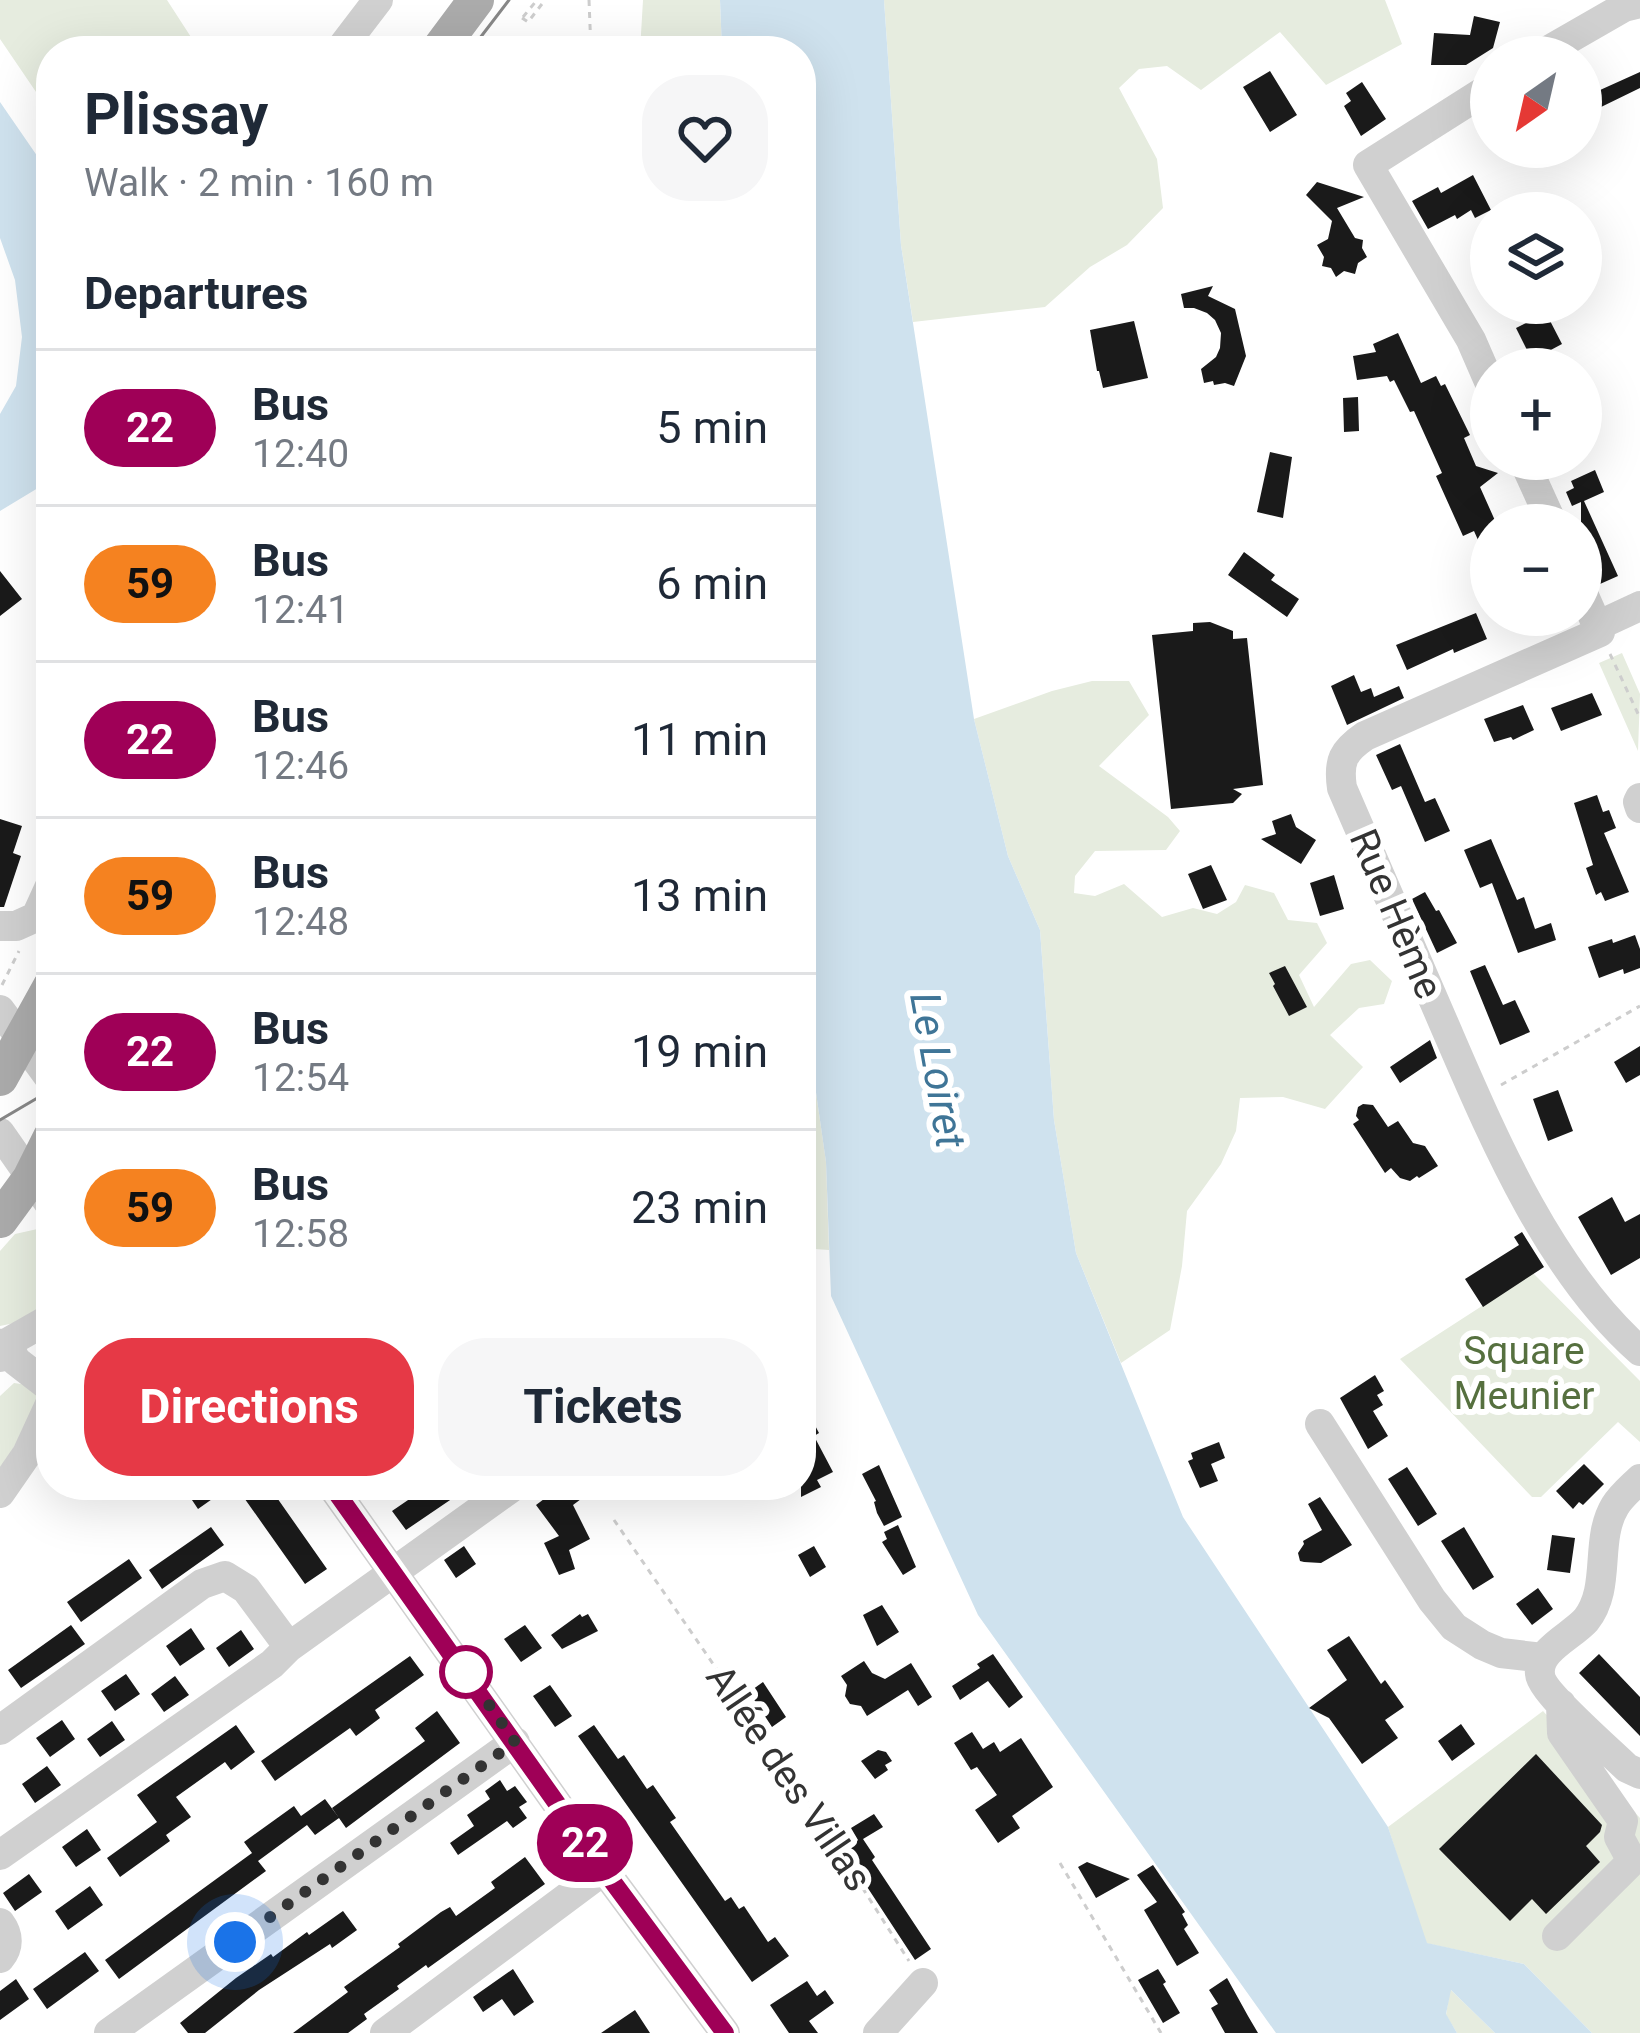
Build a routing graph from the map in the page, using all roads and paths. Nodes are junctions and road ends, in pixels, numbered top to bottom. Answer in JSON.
{"nodes":[{"id":1,"x":378,"y":0,"type":"edge"},
{"id":2,"x":447,"y":0,"type":"edge"},
{"id":3,"x":476,"y":0,"type":"edge"},
{"id":4,"x":537,"y":0,"type":"edge"},
{"id":5,"x":545,"y":0,"type":"edge"},
{"id":6,"x":589,"y":0,"type":"edge"},
{"id":7,"x":1640,"y":4,"type":"edge"},
{"id":8,"x":350,"y":36,"type":"edge"},
{"id":9,"x":422,"y":36,"type":"edge"},
{"id":10,"x":449,"y":36,"type":"edge"},
{"id":11,"x":590,"y":36,"type":"edge"},
{"id":12,"x":1575,"y":36,"type":"edge"},
{"id":13,"x":1470,"y":100,"type":"edge"},
{"id":14,"x":1474,"y":348,"type":"edge"},
{"id":15,"x":1640,"y":606,"type":"edge"},
{"id":16,"x":1602,"y":627,"type":"edge"},
{"id":17,"x":1584,"y":636,"type":"edge"},
{"id":18,"x":1602,"y":636,"type":"edge"},
{"id":19,"x":1640,"y":718,"type":"edge"},
{"id":20,"x":1640,"y":797,"type":"edge"},
{"id":21,"x":1640,"y":808,"type":"edge"},
{"id":22,"x":36,"y":917,"type":"joint"},
{"id":23,"x":0,"y":926,"type":"edge"},
{"id":24,"x":0,"y":989,"type":"edge"},
{"id":25,"x":36,"y":1000,"type":"edge"},
{"id":26,"x":1640,"y":1006,"type":"edge"},
{"id":27,"x":11,"y":1024,"type":"edge"},
{"id":28,"x":36,"y":1059,"type":"edge"},
{"id":29,"x":0,"y":1078,"type":"edge"},
{"id":30,"x":1477,"y":1100,"type":"junction"},
{"id":31,"x":0,"y":1133,"type":"edge"},
{"id":32,"x":36,"y":1186,"type":"edge"},
{"id":33,"x":36,"y":1196,"type":"edge"},
{"id":34,"x":0,"y":1220,"type":"edge"},
{"id":35,"x":36,"y":1327,"type":"edge"},
{"id":36,"x":2,"y":1348,"type":"edge"},
{"id":37,"x":1640,"y":1351,"type":"edge"},
{"id":38,"x":36,"y":1376,"type":"edge"},
{"id":39,"x":1320,"y":1424,"type":"dead end"},
{"id":40,"x":36,"y":1434,"type":"edge"},
{"id":41,"x":1640,"y":1479,"type":"edge"},
{"id":42,"x":0,"y":1492,"type":"edge"},
{"id":43,"x":342,"y":1500,"type":"edge"},
{"id":44,"x":494,"y":1500,"type":"edge"},
{"id":45,"x":614,"y":1520,"type":"dead end"},
{"id":46,"x":394,"y":1571,"type":"junction"},
{"id":47,"x":290,"y":1646,"type":"junction"},
{"id":48,"x":1543,"y":1658,"type":"junction"},
{"id":49,"x":1561,"y":1704,"type":"junction"},
{"id":50,"x":0,"y":1730,"type":"edge"},
{"id":51,"x":515,"y":1742,"type":"junction"},
{"id":52,"x":1640,"y":1774,"type":"edge"},
{"id":53,"x":0,"y":1855,"type":"edge"},
{"id":54,"x":1060,"y":1863,"type":"dead end"},
{"id":55,"x":604,"y":1870,"type":"junction"},
{"id":56,"x":0,"y":1923,"type":"edge"},
{"id":57,"x":1557,"y":1936,"type":"dead end"},
{"id":58,"x":0,"y":1958,"type":"edge"},
{"id":59,"x":923,"y":1983,"type":"joint"},
{"id":60,"x":117,"y":2030,"type":"edge"},
{"id":61,"x":385,"y":2033,"type":"edge"},
{"id":62,"x":725,"y":2033,"type":"edge"},
{"id":63,"x":878,"y":2033,"type":"edge"},
{"id":64,"x":1161,"y":2033,"type":"edge"}],
"edges":[{"from":1,"to":8,"type":"street"},
{"from":2,"to":9,"type":"main road"},
{"from":3,"to":10,"type":"main road"},
{"from":4,"to":5,"type":"path"},
{"from":6,"to":11,"type":"path"},
{"from":7,"to":12,"type":"street"},
{"from":13,"to":14,"type":"street"},
{"from":15,"to":16,"type":"street"},
{"from":17,"to":30,"type":"street","name":"Rue Hème"},
{"from":18,"to":19,"type":"path"},
{"from":20,"to":21,"type":"street"},
{"from":22,"to":23,"type":"street"},
{"from":22,"to":24,"type":"path"},
{"from":25,"to":27,"type":"main road"},
{"from":26,"to":30,"type":"path"},
{"from":27,"to":28,"type":"street"},
{"from":27,"to":29,"type":"main road"},
{"from":30,"to":37,"type":"street","name":"Rue Hème"},
{"from":31,"to":32,"type":"street"},
{"from":33,"to":34,"type":"main road"},
{"from":35,"to":36,"type":"street"},
{"from":36,"to":38,"type":"street"},
{"from":39,"to":48,"type":"street"},
{"from":40,"to":42,"type":"street"},
{"from":41,"to":48,"type":"street"},
{"from":43,"to":46,"type":"street"},
{"from":44,"to":46,"type":"street"},
{"from":45,"to":59,"type":"path","name":"Allée des Villas"},
{"from":46,"to":47,"type":"street"},
{"from":46,"to":51,"type":"street"},
{"from":47,"to":50,"type":"street"},
{"from":47,"to":53,"type":"street"},
{"from":48,"to":49,"type":"street"},
{"from":49,"to":52,"type":"street"},
{"from":49,"to":57,"type":"street"},
{"from":51,"to":55,"type":"street"},
{"from":51,"to":60,"type":"street"},
{"from":54,"to":64,"type":"path"},
{"from":55,"to":61,"type":"street"},
{"from":55,"to":62,"type":"street"},
{"from":56,"to":58,"type":"street"},
{"from":59,"to":63,"type":"street"}]}
